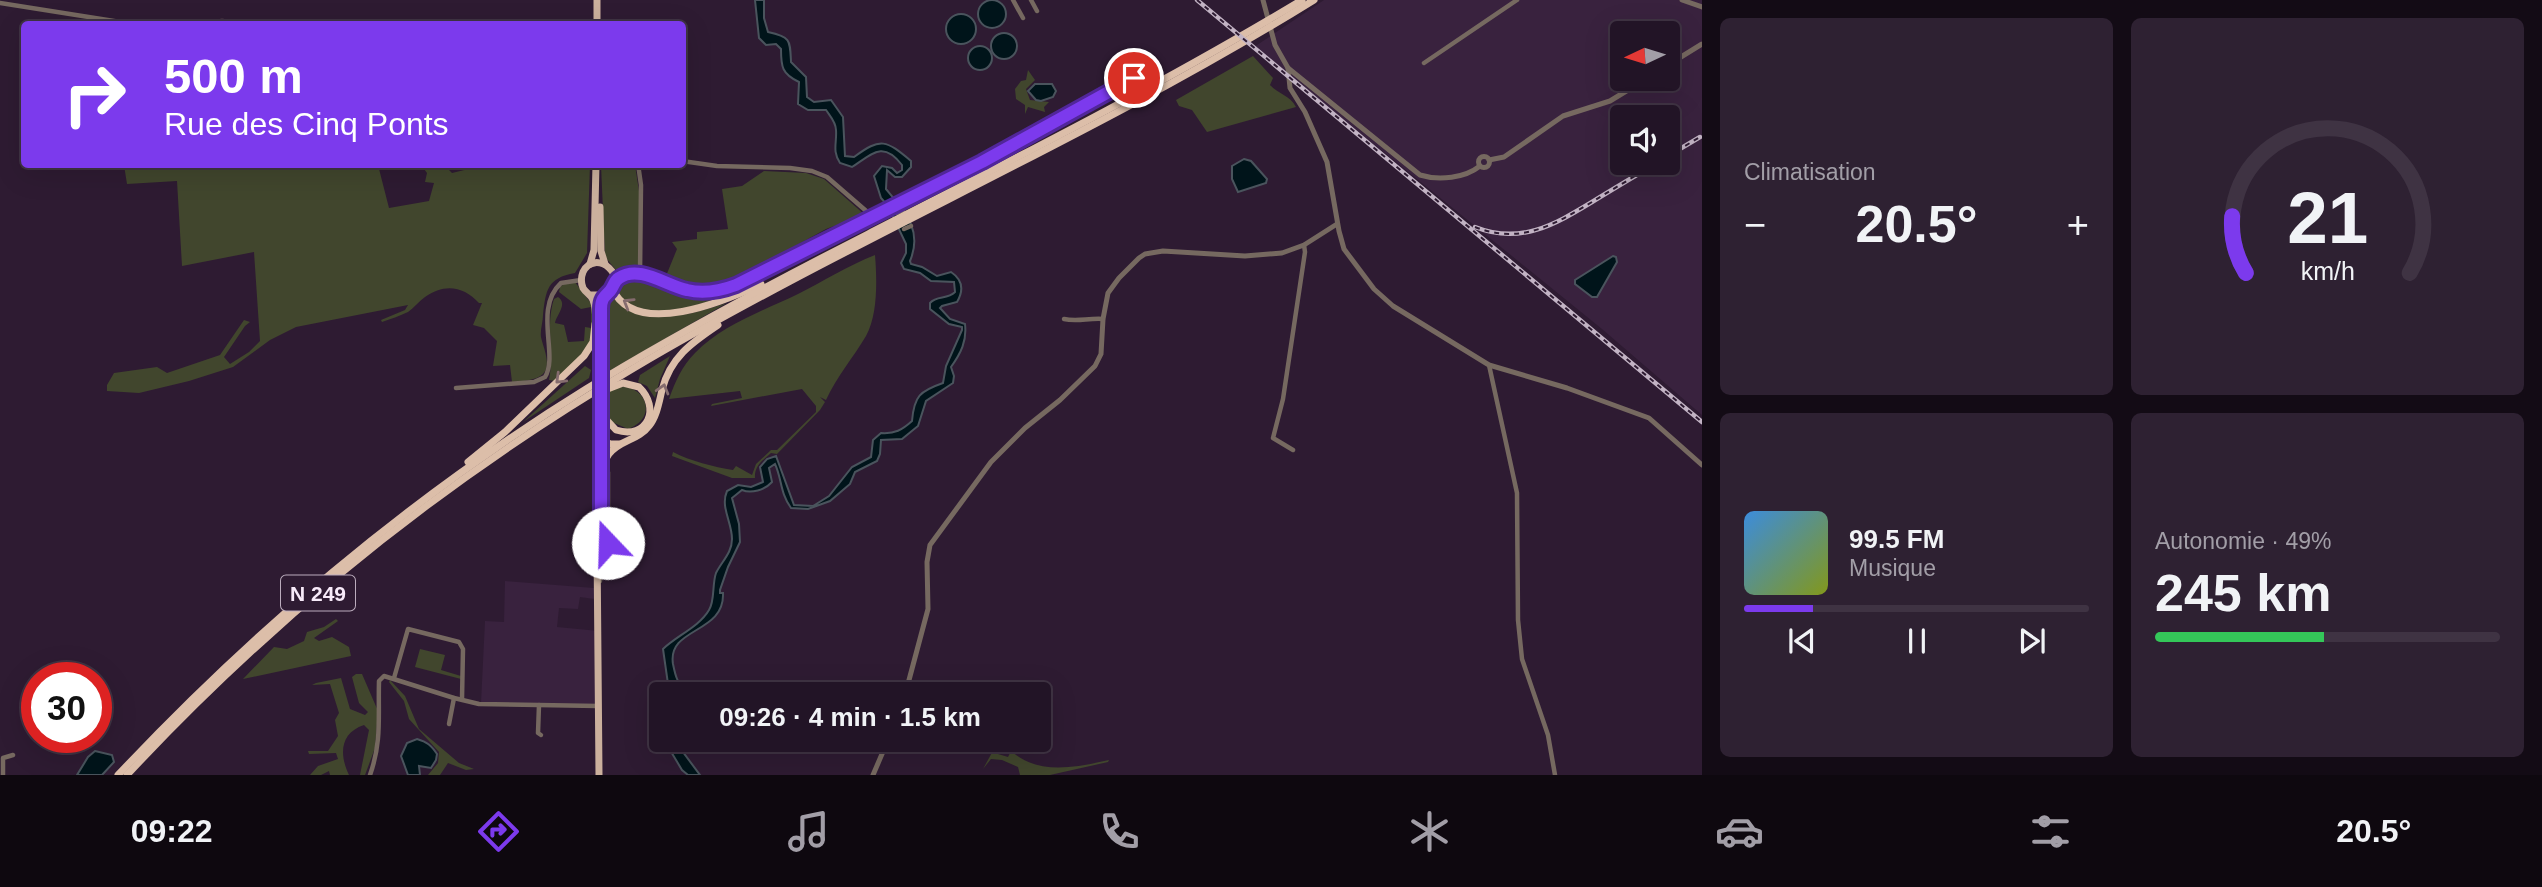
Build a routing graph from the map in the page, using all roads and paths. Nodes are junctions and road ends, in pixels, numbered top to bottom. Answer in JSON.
{"nodes":[{"id":1,"x":597,"y":0,"type":"edge"},
{"id":2,"x":1013,"y":0,"type":"edge"},
{"id":3,"x":1031,"y":0,"type":"edge"},
{"id":4,"x":1263,"y":0,"type":"edge"},
{"id":5,"x":1302,"y":0,"type":"edge"},
{"id":6,"x":1314,"y":0,"type":"edge"},
{"id":7,"x":1517,"y":0,"type":"edge"},
{"id":8,"x":1682,"y":0,"type":"edge"},
{"id":9,"x":0,"y":3,"type":"edge"},
{"id":10,"x":1702,"y":7,"type":"edge"},
{"id":11,"x":1037,"y":11,"type":"dead end"},
{"id":12,"x":1023,"y":18,"type":"dead end"},
{"id":13,"x":114,"y":21,"type":"edge"},
{"id":14,"x":597,"y":21,"type":"edge"},
{"id":15,"x":1702,"y":44,"type":"edge"},
{"id":16,"x":1680,"y":58,"type":"edge"},
{"id":17,"x":1424,"y":63,"type":"dead end"},
{"id":18,"x":1288,"y":68,"type":"junction"},
{"id":19,"x":1146,"y":71,"type":"dead end"},
{"id":20,"x":1626,"y":91,"type":"edge"},
{"id":21,"x":686,"y":161,"type":"edge"},
{"id":22,"x":597,"y":168,"type":"edge"},
{"id":23,"x":597,"y":168,"type":"edge"},
{"id":24,"x":639,"y":168,"type":"edge"},
{"id":25,"x":909,"y":198,"type":"junction"},
{"id":26,"x":883,"y":211,"type":"junction"},
{"id":27,"x":872,"y":216,"type":"junction"},
{"id":28,"x":908,"y":217,"type":"junction"},
{"id":29,"x":898,"y":222,"type":"junction"},
{"id":30,"x":1337,"y":224,"type":"junction"},
{"id":31,"x":1304,"y":245,"type":"junction"},
{"id":32,"x":605,"y":264,"type":"junction"},
{"id":33,"x":590,"y":265,"type":"junction"},
{"id":34,"x":613,"y":272,"type":"junction"},
{"id":35,"x":626,"y":274,"type":"junction"},
{"id":36,"x":640,"y":274,"type":"junction"},
{"id":37,"x":785,"y":277,"type":"junction"},
{"id":38,"x":581,"y":280,"type":"junction"},
{"id":39,"x":613,"y":285,"type":"junction"},
{"id":40,"x":590,"y":295,"type":"junction"},
{"id":41,"x":604,"y":295,"type":"junction"},
{"id":42,"x":765,"y":295,"type":"junction"},
{"id":43,"x":1063,"y":319,"type":"dead end"},
{"id":44,"x":1103,"y":319,"type":"junction"},
{"id":45,"x":596,"y":324,"type":"junction"},
{"id":46,"x":1489,"y":365,"type":"junction"},
{"id":47,"x":611,"y":381,"type":"junction"},
{"id":48,"x":456,"y":388,"type":"dead end"},
{"id":49,"x":587,"y":396,"type":"junction"},
{"id":50,"x":601,"y":396,"type":"junction"},
{"id":51,"x":596,"y":414,"type":"junction"},
{"id":52,"x":600,"y":439,"type":"junction"},
{"id":53,"x":620,"y":444,"type":"junction"},
{"id":54,"x":1293,"y":450,"type":"dead end"},
{"id":55,"x":1702,"y":465,"type":"edge"},
{"id":56,"x":608,"y":472,"type":"dead end"},
{"id":57,"x":601,"y":480,"type":"junction"},
{"id":58,"x":432,"y":494,"type":"junction"},
{"id":59,"x":596,"y":506,"type":"junction"},
{"id":60,"x":604,"y":548,"type":"junction"},
{"id":61,"x":599,"y":579,"type":"junction"},
{"id":62,"x":599,"y":596,"type":"junction"},
{"id":63,"x":394,"y":678,"type":"junction"},
{"id":64,"x":910,"y":682,"type":"edge"},
{"id":65,"x":454,"y":698,"type":"junction"},
{"id":66,"x":462,"y":699,"type":"junction"},
{"id":67,"x":539,"y":705,"type":"junction"},
{"id":68,"x":599,"y":706,"type":"junction"},
{"id":69,"x":449,"y":724,"type":"dead end"},
{"id":70,"x":541,"y":735,"type":"dead end"},
{"id":71,"x":883,"y":752,"type":"edge"},
{"id":72,"x":13,"y":755,"type":"dead end"},
{"id":73,"x":3,"y":775,"type":"edge"},
{"id":74,"x":118,"y":775,"type":"edge"},
{"id":75,"x":127,"y":775,"type":"edge"},
{"id":76,"x":370,"y":775,"type":"edge"},
{"id":77,"x":601,"y":775,"type":"edge"},
{"id":78,"x":873,"y":775,"type":"edge"},
{"id":79,"x":1555,"y":775,"type":"edge"}],
"edges":[{"from":1,"to":14,"type":"main road"},
{"from":2,"to":12,"type":"street"},
{"from":3,"to":11,"type":"street"},
{"from":4,"to":18,"type":"street"},
{"from":5,"to":28,"type":"highway","number":"N 249"},
{"from":6,"to":28,"type":"highway","number":"N 249"},
{"from":7,"to":17,"type":"street"},
{"from":8,"to":10,"type":"street"},
{"from":9,"to":13,"type":"street"},
{"from":15,"to":16,"type":"street"},
{"from":18,"to":20,"type":"street"},
{"from":18,"to":30,"type":"street"},
{"from":19,"to":25,"type":"street"},
{"from":21,"to":27,"type":"street"},
{"from":22,"to":32,"type":"main road"},
{"from":23,"to":33,"type":"main road"},
{"from":24,"to":36,"type":"street"},
{"from":25,"to":26,"type":"street"},
{"from":25,"to":28,"type":"street"},
{"from":26,"to":27,"type":"street"},
{"from":26,"to":29,"type":"street"},
{"from":27,"to":36,"type":"street"},
{"from":28,"to":29,"type":"highway","number":"N 249"},
{"from":28,"to":29,"type":"street"},
{"from":29,"to":37,"type":"highway","number":"N 249"},
{"from":29,"to":42,"type":"highway","number":"N 249"},
{"from":30,"to":31,"type":"street"},
{"from":30,"to":46,"type":"street"},
{"from":31,"to":44,"type":"street"},
{"from":31,"to":54,"type":"street"},
{"from":32,"to":33,"type":"main road"},
{"from":32,"to":34,"type":"main road"},
{"from":33,"to":38,"type":"main road"},
{"from":34,"to":35,"type":"street"},
{"from":34,"to":39,"type":"main road"},
{"from":35,"to":36,"type":"street"},
{"from":35,"to":39,"type":"street"},
{"from":37,"to":39,"type":"highway","number":"N 249","one_way":true},
{"from":37,"to":47,"type":"highway","number":"N 249"},
{"from":38,"to":40,"type":"main road"},
{"from":38,"to":48,"type":"street"},
{"from":39,"to":41,"type":"main road"},
{"from":40,"to":41,"type":"main road"},
{"from":40,"to":45,"type":"main road"},
{"from":41,"to":50,"type":"main road"},
{"from":42,"to":47,"type":"highway","number":"N 249"},
{"from":53,"to":42,"type":"highway","number":"N 249","one_way":true},
{"from":43,"to":44,"type":"street"},
{"from":44,"to":64,"type":"street"},
{"from":45,"to":51,"type":"main road"},
{"from":45,"to":58,"type":"highway","number":"N 249","one_way":true},
{"from":46,"to":55,"type":"street"},
{"from":46,"to":79,"type":"street"},
{"from":47,"to":49,"type":"highway","number":"N 249"},
{"from":47,"to":49,"type":"highway","number":"N 249"},
{"from":47,"to":50,"type":"highway"},
{"from":49,"to":58,"type":"highway","number":"N 249"},
{"from":49,"to":75,"type":"highway","number":"N 249"},
{"from":50,"to":52,"type":"main road"},
{"from":51,"to":52,"type":"highway"},
{"from":51,"to":59,"type":"main road"},
{"from":52,"to":53,"type":"highway"},
{"from":52,"to":57,"type":"main road"},
{"from":53,"to":57,"type":"highway","number":"N 249"},
{"from":56,"to":60,"type":"street"},
{"from":57,"to":60,"type":"main road"},
{"from":58,"to":74,"type":"highway","number":"N 249"},
{"from":59,"to":60,"type":"main road"},
{"from":59,"to":61,"type":"main road"},
{"from":60,"to":61,"type":"main road"},
{"from":60,"to":62,"type":"street"},
{"from":61,"to":62,"type":"main road"},
{"from":62,"to":68,"type":"main road"},
{"from":63,"to":65,"type":"street"},
{"from":63,"to":66,"type":"street"},
{"from":63,"to":76,"type":"street"},
{"from":65,"to":66,"type":"street"},
{"from":65,"to":69,"type":"street"},
{"from":66,"to":67,"type":"street"},
{"from":67,"to":68,"type":"street"},
{"from":67,"to":70,"type":"street"},
{"from":68,"to":77,"type":"main road"},
{"from":71,"to":78,"type":"street"},
{"from":72,"to":73,"type":"street"}]}
